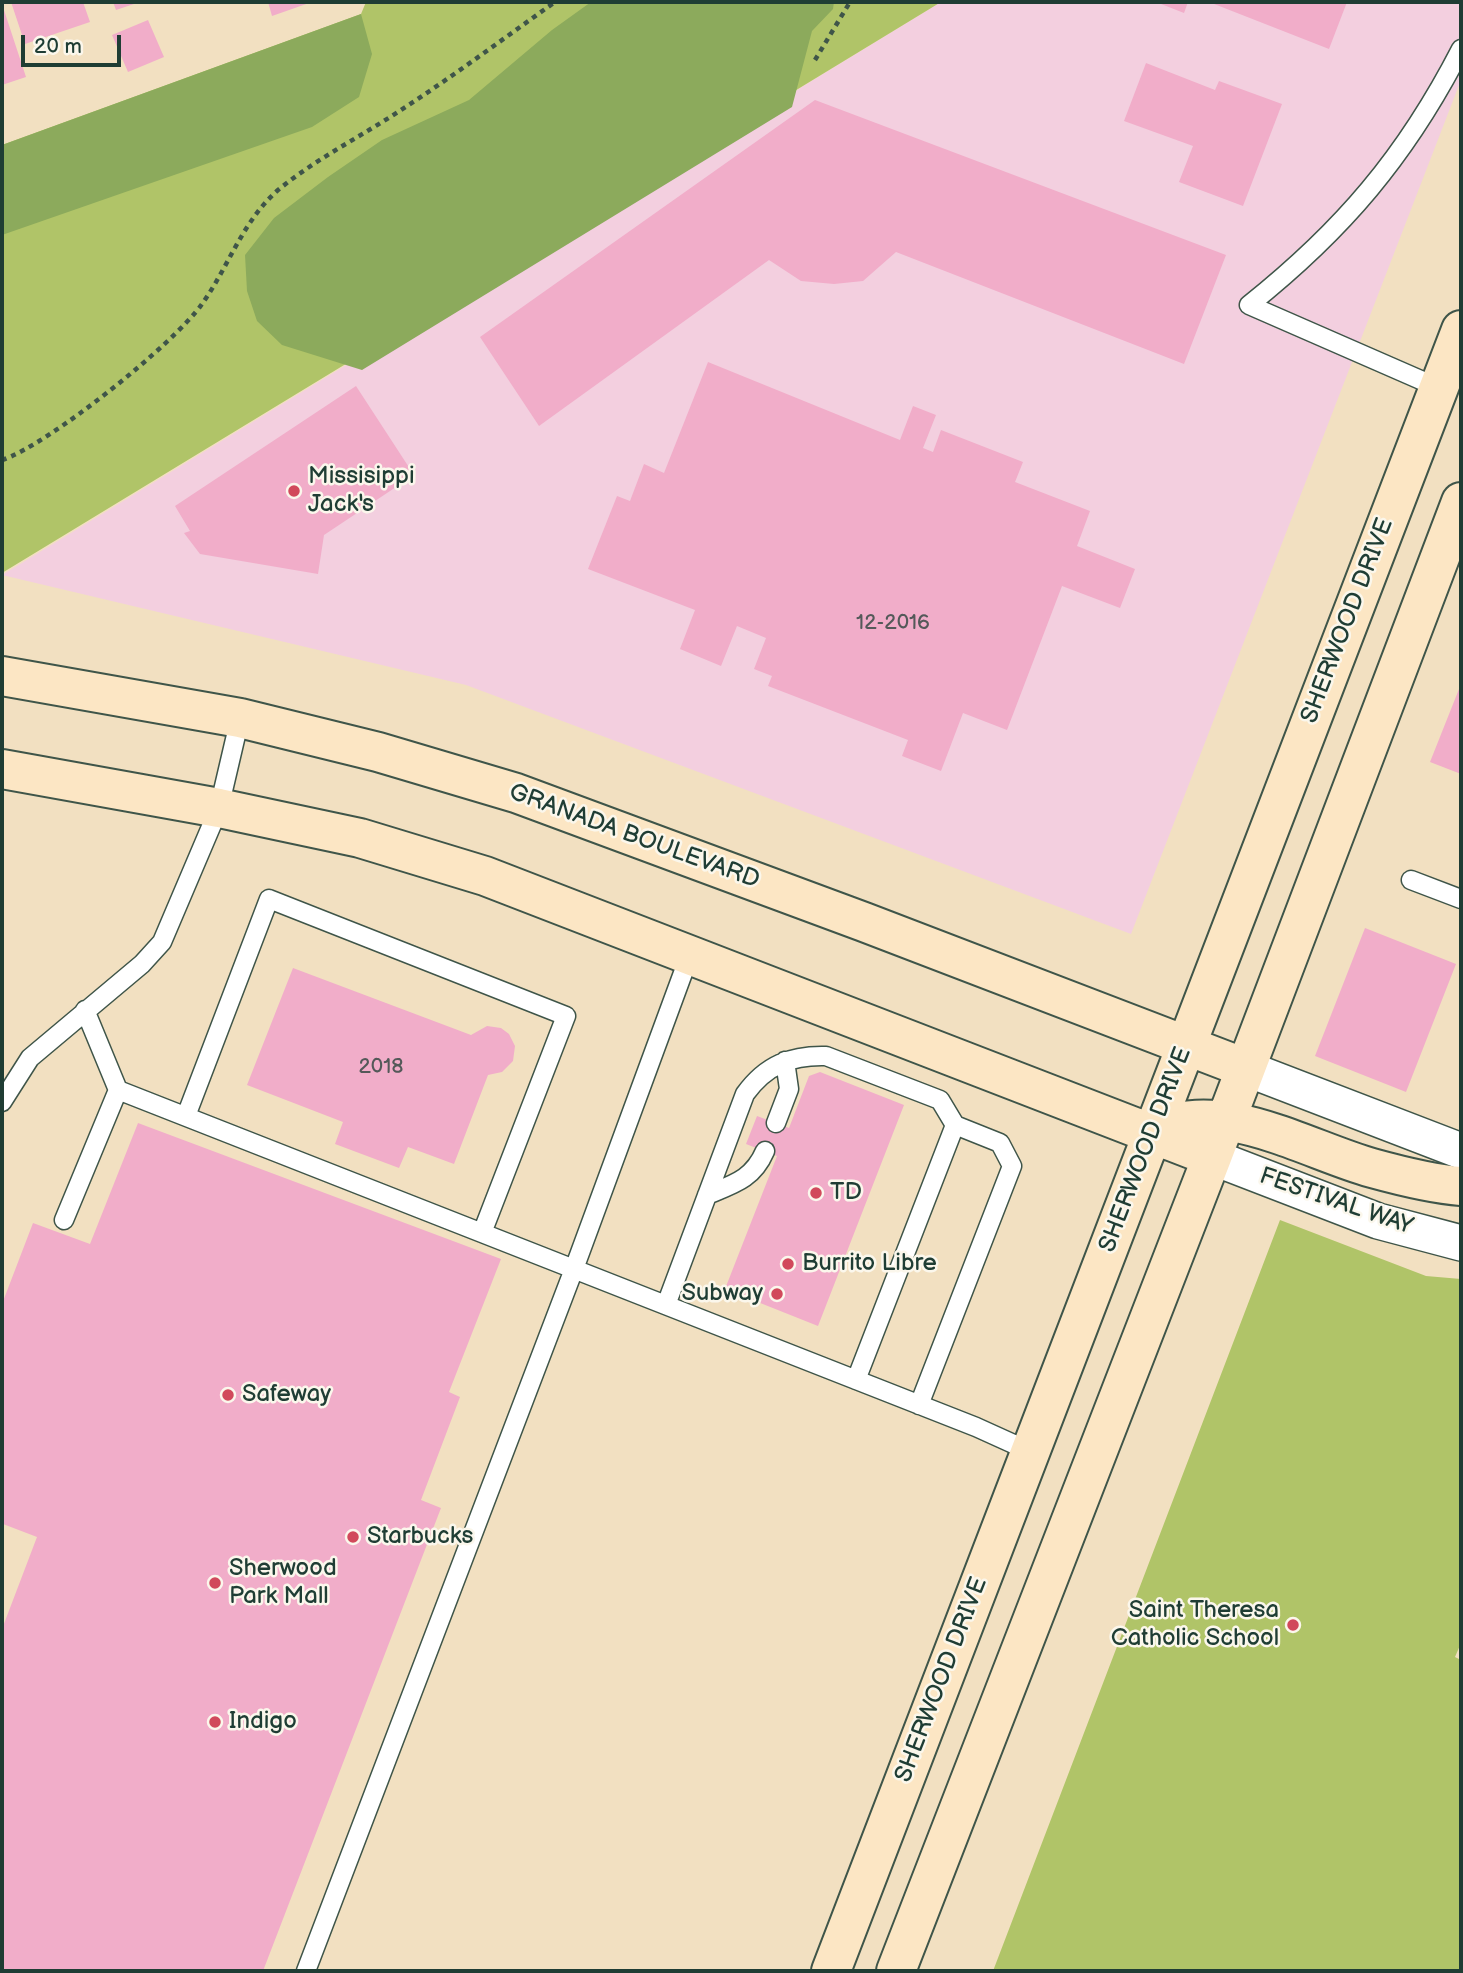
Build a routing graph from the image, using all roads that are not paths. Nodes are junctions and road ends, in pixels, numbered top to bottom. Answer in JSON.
{"nodes":[{"id":1,"x":1461,"y":49,"type":"edge"},
{"id":2,"x":1461,"y":330,"type":"edge"},
{"id":3,"x":1450,"y":392,"type":"edge"},
{"id":4,"x":1461,"y":502,"type":"edge"},
{"id":5,"x":2,"y":676,"type":"edge"},
{"id":6,"x":240,"y":718,"type":"junction"},
{"id":7,"x":2,"y":769,"type":"edge"},
{"id":8,"x":219,"y":808,"type":"junction"},
{"id":9,"x":1411,"y":880,"type":"dead end"},
{"id":10,"x":1461,"y":900,"type":"edge"},
{"id":11,"x":690,"y":954,"type":"junction"},
{"id":12,"x":85,"y":1010,"type":"junction"},
{"id":13,"x":1186,"y":1044,"type":"junction"},
{"id":14,"x":785,"y":1061,"type":"junction"},
{"id":15,"x":1245,"y":1068,"type":"junction"},
{"id":16,"x":118,"y":1090,"type":"junction"},
{"id":17,"x":2,"y":1102,"type":"edge"},
{"id":18,"x":186,"y":1116,"type":"junction"},
{"id":19,"x":1226,"y":1121,"type":"junction"},
{"id":20,"x":775,"y":1124,"type":"dead end"},
{"id":21,"x":955,"y":1125,"type":"junction"},
{"id":22,"x":1152,"y":1132,"type":"junction"},
{"id":23,"x":765,"y":1151,"type":"dead end"},
{"id":24,"x":1461,"y":1151,"type":"edge"},
{"id":25,"x":1212,"y":1157,"type":"junction"},
{"id":26,"x":1461,"y":1186,"type":"edge"},
{"id":27,"x":707,"y":1195,"type":"junction"},
{"id":28,"x":64,"y":1220,"type":"dead end"},
{"id":29,"x":482,"y":1233,"type":"junction"},
{"id":30,"x":1461,"y":1243,"type":"edge"},
{"id":31,"x":574,"y":1269,"type":"junction"},
{"id":32,"x":666,"y":1305,"type":"junction"},
{"id":33,"x":856,"y":1380,"type":"junction"},
{"id":34,"x":919,"y":1405,"type":"junction"},
{"id":35,"x":1029,"y":1451,"type":"junction"},
{"id":36,"x":306,"y":1971,"type":"edge"},
{"id":37,"x":831,"y":1971,"type":"edge"},
{"id":38,"x":896,"y":1971,"type":"edge"}],
"edges":[{"from":1,"to":3,"type":"lane"},
{"from":2,"to":3,"type":"main road","name":"SHERWOOD DRIVE"},
{"from":3,"to":13,"type":"main road","name":"SHERWOOD DRIVE"},
{"from":4,"to":15,"type":"main road"},
{"from":5,"to":6,"type":"main road","name":"GRANADA BOULEVARD"},
{"from":6,"to":8,"type":"lane"},
{"from":6,"to":13,"type":"main road","name":"GRANADA BOULEVARD"},
{"from":7,"to":8,"type":"main road"},
{"from":8,"to":11,"type":"main road"},
{"from":8,"to":12,"type":"lane"},
{"from":9,"to":10,"type":"lane"},
{"from":11,"to":22,"type":"main road"},
{"from":11,"to":31,"type":"lane"},
{"from":12,"to":16,"type":"lane"},
{"from":12,"to":17,"type":"lane"},
{"from":13,"to":15,"type":"main road","name":"GRANADA BOULEVARD"},
{"from":13,"to":22,"type":"main road","name":"SHERWOOD DRIVE"},
{"from":14,"to":20,"type":"lane"},
{"from":14,"to":21,"type":"lane"},
{"from":14,"to":27,"type":"lane"},
{"from":15,"to":19,"type":"main road"},
{"from":15,"to":24,"type":"street"},
{"from":16,"to":18,"type":"lane"},
{"from":16,"to":28,"type":"lane"},
{"from":18,"to":29,"type":"lane"},
{"from":18,"to":29,"type":"lane"},
{"from":19,"to":22,"type":"main road"},
{"from":19,"to":25,"type":"main road"},
{"from":19,"to":26,"type":"main road"},
{"from":21,"to":33,"type":"lane"},
{"from":21,"to":34,"type":"lane"},
{"from":22,"to":25,"type":"main road"},
{"from":22,"to":35,"type":"main road","name":"SHERWOOD DRIVE"},
{"from":23,"to":27,"type":"lane"},
{"from":25,"to":30,"type":"street","name":"FESTIVAL WAY"},
{"from":25,"to":38,"type":"main road"},
{"from":27,"to":32,"type":"lane"},
{"from":29,"to":31,"type":"lane"},
{"from":31,"to":32,"type":"lane"},
{"from":31,"to":36,"type":"lane"},
{"from":32,"to":33,"type":"lane"},
{"from":33,"to":34,"type":"lane"},
{"from":34,"to":35,"type":"lane"},
{"from":35,"to":37,"type":"main road","name":"SHERWOOD DRIVE"}]}
